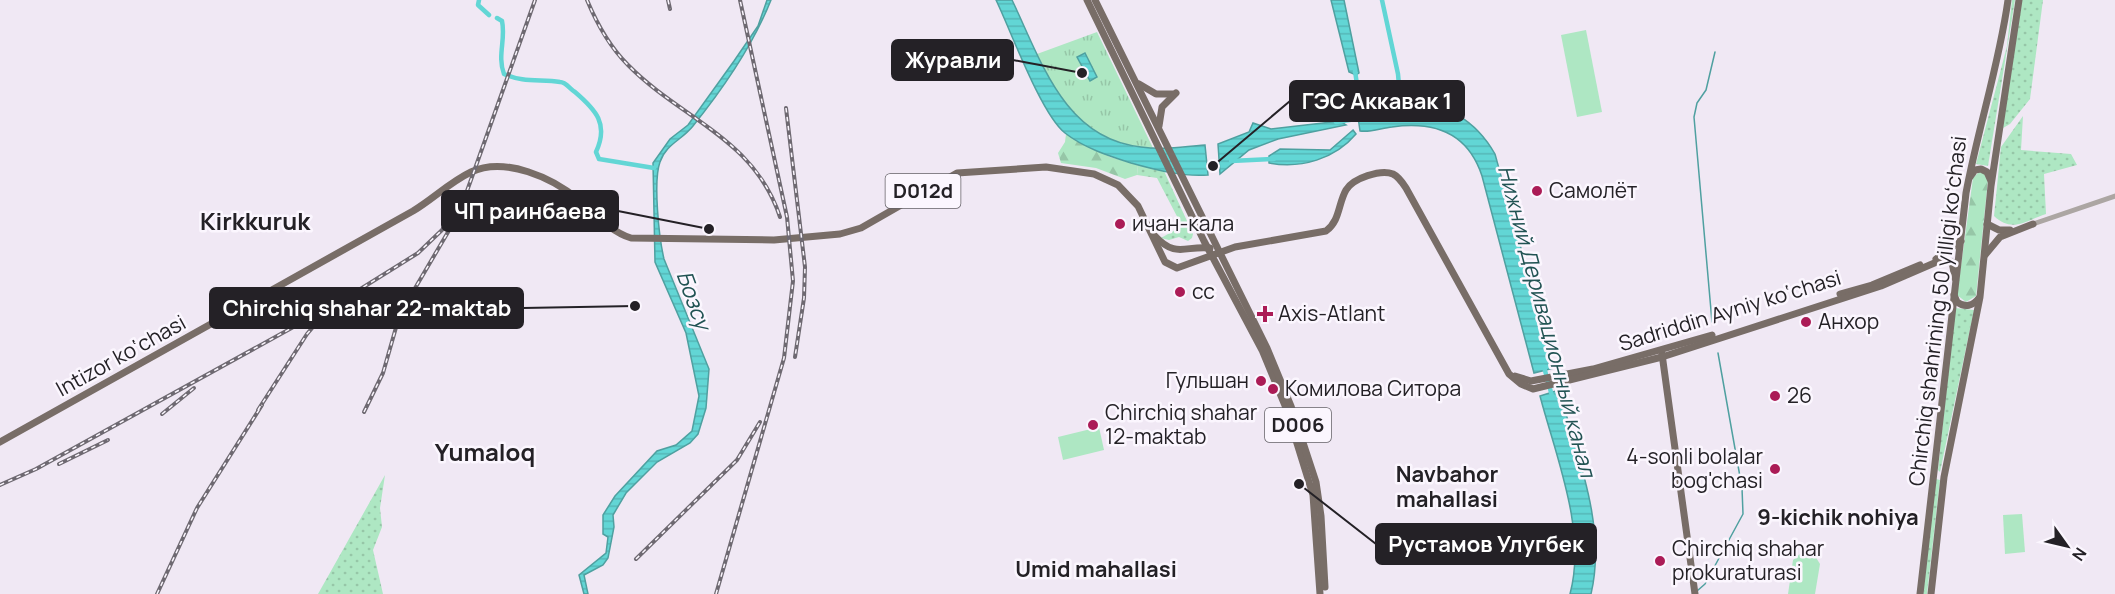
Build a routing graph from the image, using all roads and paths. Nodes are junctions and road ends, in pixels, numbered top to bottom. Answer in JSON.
{"nodes":[{"id":1,"x":1087,"y":0,"type":"edge"},
{"id":2,"x":1095,"y":0,"type":"edge"},
{"id":3,"x":2008,"y":0,"type":"edge"},
{"id":4,"x":2019,"y":0,"type":"edge"},
{"id":5,"x":1137,"y":83,"type":"junction"},
{"id":6,"x":1144,"y":108,"type":"junction"},
{"id":7,"x":1162,"y":134,"type":"junction"},
{"id":8,"x":1968,"y":183,"type":"junction"},
{"id":9,"x":1991,"y":186,"type":"junction"},
{"id":10,"x":2115,"y":196,"type":"edge"},
{"id":11,"x":1987,"y":224,"type":"junction"},
{"id":12,"x":2033,"y":224,"type":"junction"},
{"id":13,"x":1196,"y":225,"type":"junction"},
{"id":14,"x":1148,"y":226,"type":"junction"},
{"id":15,"x":1961,"y":240,"type":"junction"},
{"id":16,"x":1211,"y":246,"type":"junction"},
{"id":17,"x":1235,"y":247,"type":"junction"},
{"id":18,"x":1188,"y":250,"type":"junction"},
{"id":19,"x":1983,"y":260,"type":"junction"},
{"id":20,"x":1165,"y":262,"type":"junction"},
{"id":21,"x":1198,"y":262,"type":"junction"},
{"id":22,"x":1225,"y":271,"type":"junction"},
{"id":23,"x":1955,"y":278,"type":"junction"},
{"id":24,"x":1953,"y":293,"type":"junction"},
{"id":25,"x":1980,"y":297,"type":"junction"},
{"id":26,"x":1662,"y":354,"type":"junction"},
{"id":27,"x":1505,"y":366,"type":"junction"},
{"id":28,"x":0,"y":442,"type":"edge"},
{"id":29,"x":1934,"y":475,"type":"junction"},
{"id":30,"x":1944,"y":477,"type":"junction"},
{"id":31,"x":1695,"y":592,"type":"edge"},
{"id":32,"x":1323,"y":594,"type":"edge"},
{"id":33,"x":1920,"y":594,"type":"edge"},
{"id":34,"x":1931,"y":594,"type":"edge"}],
"edges":[{"from":1,"to":6,"type":"main road","number":"D006"},
{"from":2,"to":5,"type":"main road","number":"D006"},
{"from":3,"to":8,"type":"main road","name":"Chirchiq shahrining 50 yilligi koʻchasi"},
{"from":4,"to":9,"type":"main road","name":"Chirchiq shahrining 50 yilligi koʻchasi"},
{"from":5,"to":6,"type":"main road","number":"D006"},
{"from":5,"to":7,"type":"main road"},
{"from":6,"to":7,"type":"main road","number":"D006"},
{"from":6,"to":13,"type":"main road","number":"D006"},
{"from":7,"to":16,"type":"main road","number":"D006"},
{"from":8,"to":9,"type":"main road"},
{"from":8,"to":15,"type":"main road","name":"Chirchiq shahrining 50 yilligi koʻchasi"},
{"from":9,"to":11,"type":"main road","name":"Chirchiq shahrining 50 yilligi koʻchasi"},
{"from":10,"to":12,"type":"street"},
{"from":11,"to":12,"type":"main road"},
{"from":11,"to":19,"type":"main road","name":"Chirchiq shahrining 50 yilligi koʻchasi"},
{"from":12,"to":19,"type":"main road"},
{"from":13,"to":16,"type":"main road","number":"D006"},
{"from":13,"to":18,"type":"main road"},
{"from":14,"to":18,"type":"main road","number":"D012d"},
{"from":14,"to":20,"type":"main road","number":"D012d"},
{"from":14,"to":28,"type":"main road","name":"Intizor ko‘chasi","number":"D012d"},
{"from":15,"to":23,"type":"main road","name":"Chirchiq shahrining 50 yilligi koʻchasi"},
{"from":15,"to":26,"type":"main road","name":"Sadriddin Ayniy ko‘chasi"},
{"from":16,"to":17,"type":"main road"},
{"from":16,"to":17,"type":"main road"},
{"from":16,"to":18,"type":"main road"},
{"from":16,"to":21,"type":"main road"},
{"from":16,"to":22,"type":"main road","number":"D006"},
{"from":17,"to":22,"type":"main road"},
{"from":17,"to":27,"type":"main road"},
{"from":18,"to":20,"type":"main road"},
{"from":18,"to":21,"type":"main road"},
{"from":19,"to":25,"type":"main road","name":"Chirchiq shahrining 50 yilligi koʻchasi"},
{"from":20,"to":21,"type":"main road"},
{"from":21,"to":22,"type":"main road"},
{"from":22,"to":32,"type":"main road","number":"D006"},
{"from":23,"to":24,"type":"main road","name":"Chirchiq shahrining 50 yilligi koʻchasi"},
{"from":23,"to":26,"type":"main road","name":"Sadriddin Ayniy ko‘chasi"},
{"from":24,"to":25,"type":"main road"},
{"from":24,"to":29,"type":"main road","name":"Chirchiq shahrining 50 yilligi koʻchasi"},
{"from":25,"to":30,"type":"main road","name":"Chirchiq shahrining 50 yilligi koʻchasi"},
{"from":26,"to":27,"type":"main road","name":"Sadriddin Ayniy ko‘chasi"},
{"from":26,"to":27,"type":"main road","name":"Sadriddin Ayniy ko‘chasi"},
{"from":26,"to":31,"type":"main road"},
{"from":29,"to":30,"type":"main road"},
{"from":29,"to":33,"type":"main road","name":"Chirchiq shahrining 50 yilligi koʻchasi"},
{"from":30,"to":34,"type":"main road","name":"Chirchiq shahrining 50 yilligi koʻchasi"}]}
